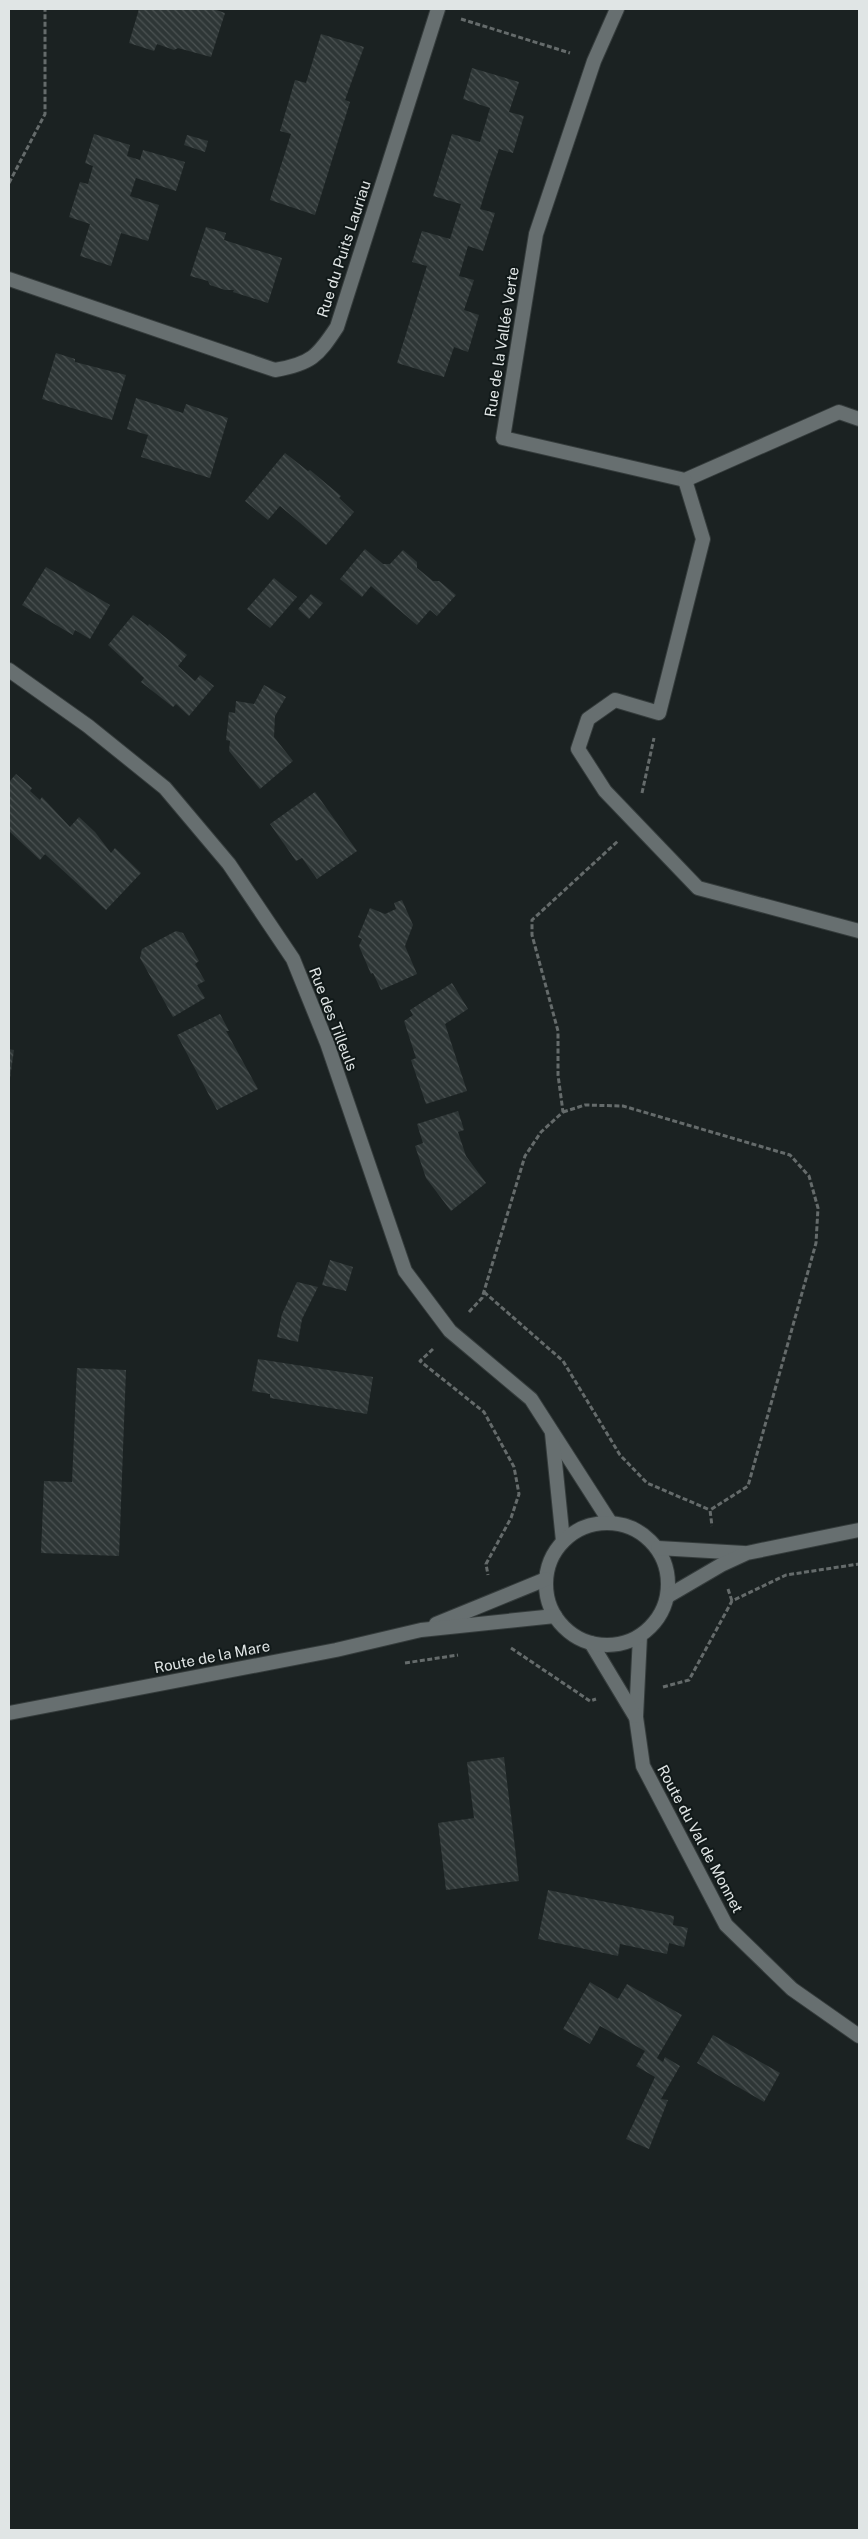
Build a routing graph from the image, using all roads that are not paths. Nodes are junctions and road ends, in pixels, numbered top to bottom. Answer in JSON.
{"nodes":[{"id":1,"x":617,"y":9,"type":"edge"},
{"id":2,"x":435,"y":10,"type":"edge"},
{"id":3,"x":9,"y":278,"type":"edge"},
{"id":4,"x":859,"y":419,"type":"edge"},
{"id":5,"x":685,"y":480,"type":"junction"},
{"id":6,"x":9,"y":670,"type":"edge"},
{"id":7,"x":859,"y":931,"type":"edge"},
{"id":8,"x":552,"y":1430,"type":"junction"},
{"id":9,"x":610,"y":1522,"type":"junction"},
{"id":10,"x":859,"y":1530,"type":"edge"},
{"id":11,"x":563,"y":1541,"type":"junction"},
{"id":12,"x":658,"y":1548,"type":"junction"},
{"id":13,"x":747,"y":1553,"type":"junction"},
{"id":14,"x":546,"y":1579,"type":"junction"},
{"id":15,"x":668,"y":1596,"type":"junction"},
{"id":16,"x":555,"y":1616,"type":"junction"},
{"id":17,"x":421,"y":1630,"type":"junction"},
{"id":18,"x":640,"y":1636,"type":"junction"},
{"id":19,"x":591,"y":1643,"type":"junction"},
{"id":20,"x":629,"y":1692,"type":"junction"},
{"id":21,"x":9,"y":1713,"type":"edge"},
{"id":22,"x":859,"y":2036,"type":"edge"}],
"edges":[{"from":1,"to":5,"type":"street","name":"Rue de la Vallée Verte"},
{"from":2,"to":3,"type":"street","name":"Rue du Puits Lauriau"},
{"from":4,"to":5,"type":"street"},
{"from":5,"to":7,"type":"street"},
{"from":6,"to":8,"type":"street","name":"Rue des Tilleuls"},
{"from":8,"to":9,"type":"street","name":"Rue des Tilleuls"},
{"from":8,"to":11,"type":"street","name":"Rue des Tilleuls"},
{"from":9,"to":11,"type":"street"},
{"from":9,"to":12,"type":"street"},
{"from":10,"to":13,"type":"street"},
{"from":11,"to":14,"type":"street"},
{"from":12,"to":13,"type":"street"},
{"from":12,"to":15,"type":"street"},
{"from":13,"to":15,"type":"street"},
{"from":14,"to":16,"type":"street"},
{"from":14,"to":17,"type":"street","name":"Route de la Mare"},
{"from":15,"to":18,"type":"street"},
{"from":16,"to":17,"type":"street","name":"Route de la Mare"},
{"from":16,"to":19,"type":"street"},
{"from":17,"to":21,"type":"street","name":"Route de la Mare"},
{"from":18,"to":19,"type":"street"},
{"from":18,"to":20,"type":"street","name":"Route du Val de Monnet"},
{"from":19,"to":20,"type":"street"},
{"from":20,"to":22,"type":"street","name":"Route du Val de Monnet"}]}
